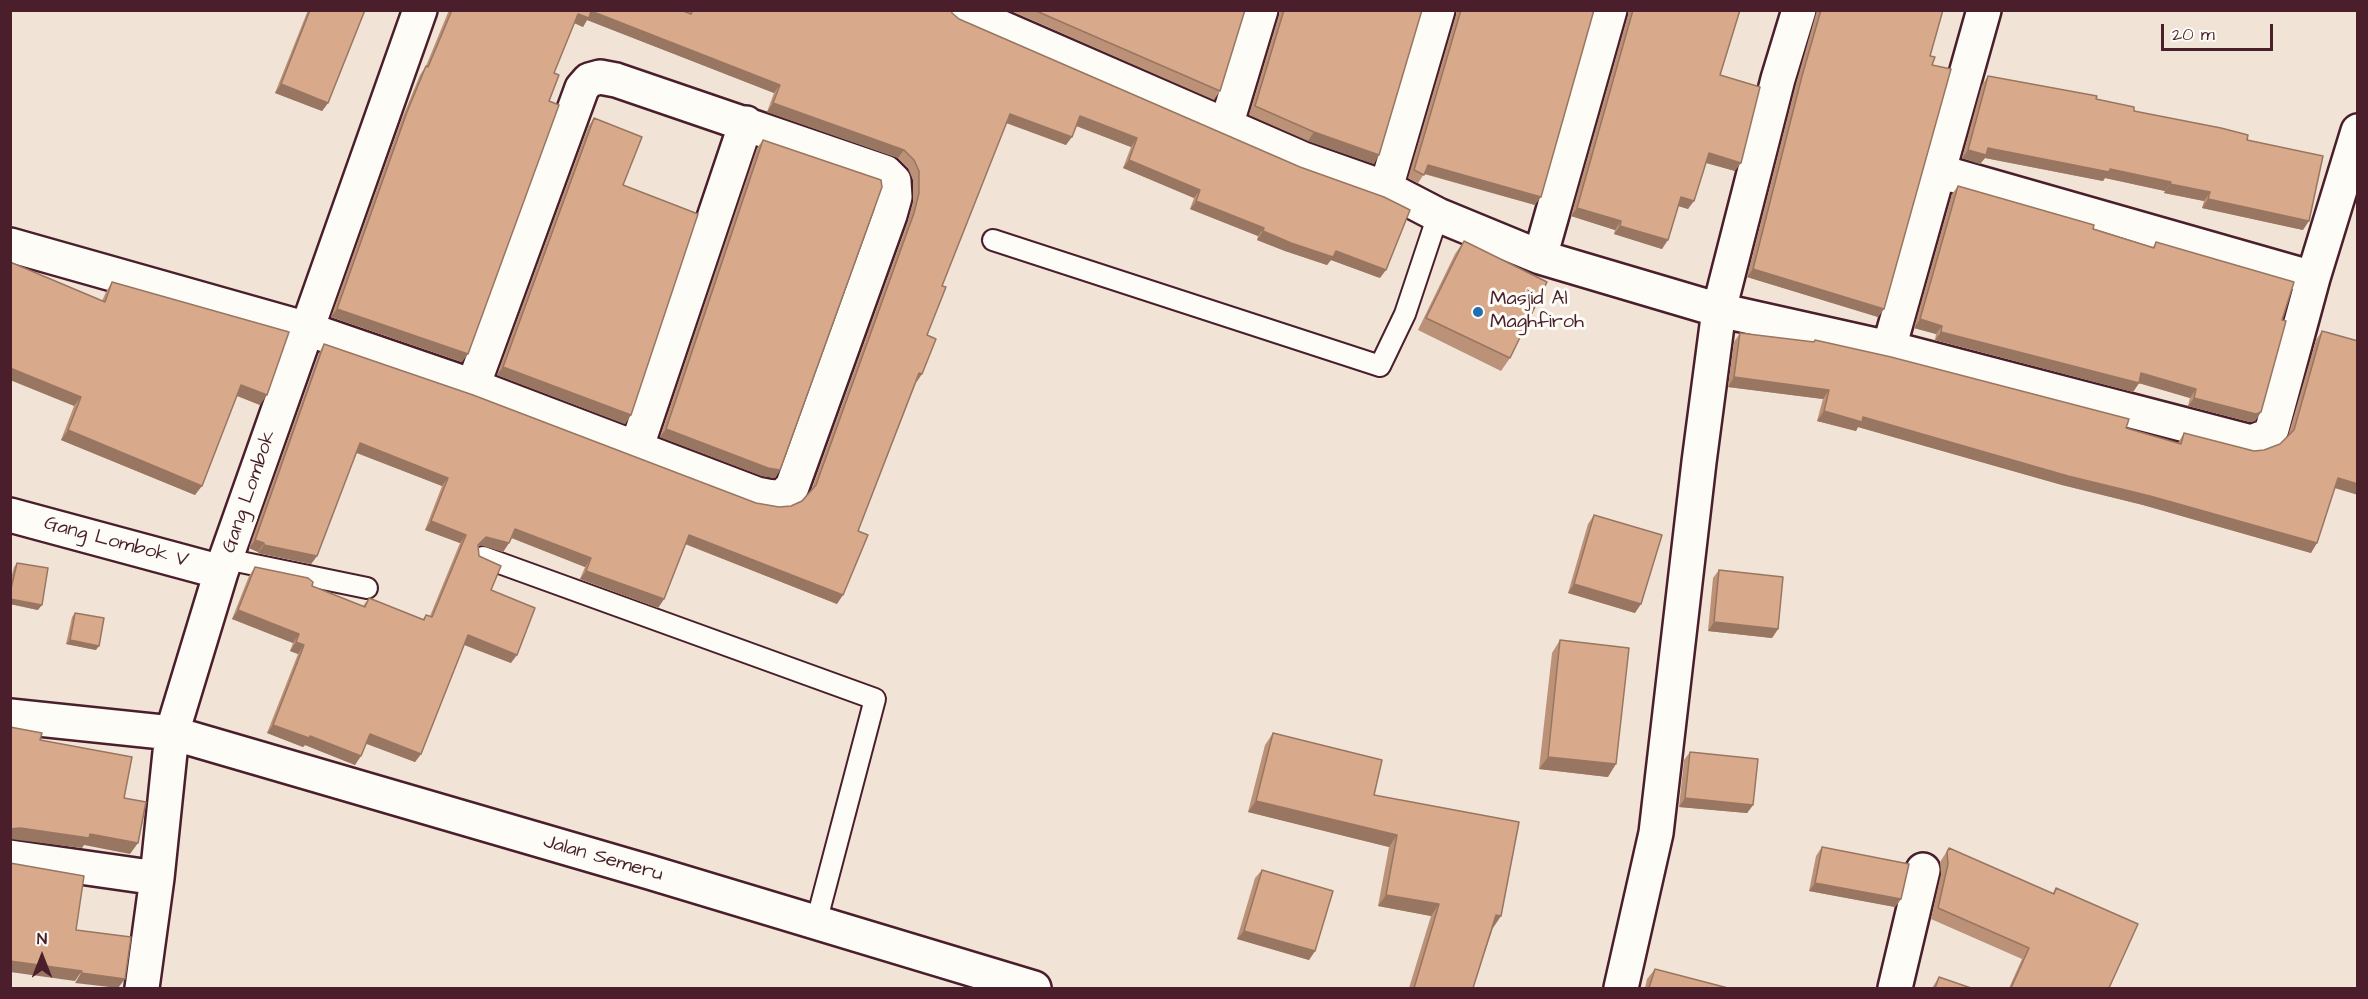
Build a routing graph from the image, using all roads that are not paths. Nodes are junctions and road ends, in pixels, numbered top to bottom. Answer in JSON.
{"nodes":[{"id":1,"x":420,"y":10,"type":"edge"},
{"id":2,"x":961,"y":10,"type":"edge"},
{"id":3,"x":1261,"y":10,"type":"edge"},
{"id":4,"x":1438,"y":10,"type":"edge"},
{"id":5,"x":1610,"y":10,"type":"edge"},
{"id":6,"x":1798,"y":10,"type":"edge"},
{"id":7,"x":1984,"y":10,"type":"edge"},
{"id":8,"x":746,"y":123,"type":"junction"},
{"id":9,"x":1226,"y":126,"type":"junction"},
{"id":10,"x":2358,"y":131,"type":"edge"},
{"id":11,"x":1938,"y":171,"type":"junction"},
{"id":12,"x":1386,"y":188,"type":"junction"},
{"id":13,"x":1438,"y":215,"type":"junction"},
{"id":14,"x":993,"y":240,"type":"dead end"},
{"id":15,"x":10,"y":245,"type":"edge"},
{"id":16,"x":1540,"y":257,"type":"junction"},
{"id":17,"x":2313,"y":278,"type":"junction"},
{"id":18,"x":1719,"y":310,"type":"junction"},
{"id":19,"x":307,"y":329,"type":"junction"},
{"id":20,"x":1889,"y":348,"type":"junction"},
{"id":21,"x":473,"y":386,"type":"junction"},
{"id":22,"x":636,"y":449,"type":"junction"},
{"id":23,"x":10,"y":515,"type":"edge"},
{"id":24,"x":483,"y":556,"type":"edge"},
{"id":25,"x":224,"y":566,"type":"junction"},
{"id":26,"x":367,"y":588,"type":"dead end"},
{"id":27,"x":10,"y":716,"type":"edge"},
{"id":28,"x":172,"y":733,"type":"junction"},
{"id":29,"x":10,"y":857,"type":"edge"},
{"id":30,"x":1923,"y":870,"type":"dead end"},
{"id":31,"x":156,"y":878,"type":"junction"},
{"id":32,"x":816,"y":922,"type":"junction"},
{"id":33,"x":142,"y":988,"type":"edge"},
{"id":34,"x":1034,"y":988,"type":"edge"},
{"id":35,"x":1621,"y":988,"type":"edge"},
{"id":36,"x":1894,"y":988,"type":"edge"}],
"edges":[{"from":1,"to":19,"type":"street","name":"Gang Lombok"},
{"from":2,"to":9,"type":"street"},
{"from":3,"to":9,"type":"street"},
{"from":4,"to":12,"type":"street"},
{"from":5,"to":16,"type":"street"},
{"from":6,"to":18,"type":"street"},
{"from":7,"to":11,"type":"street"},
{"from":8,"to":21,"type":"street"},
{"from":8,"to":22,"type":"street"},
{"from":8,"to":22,"type":"street"},
{"from":9,"to":12,"type":"street"},
{"from":10,"to":17,"type":"street"},
{"from":11,"to":17,"type":"street"},
{"from":11,"to":20,"type":"street"},
{"from":12,"to":13,"type":"street"},
{"from":13,"to":14,"type":"lane"},
{"from":13,"to":16,"type":"street"},
{"from":15,"to":19,"type":"street"},
{"from":16,"to":18,"type":"street"},
{"from":17,"to":20,"type":"street"},
{"from":18,"to":20,"type":"street"},
{"from":18,"to":35,"type":"street"},
{"from":19,"to":21,"type":"street"},
{"from":19,"to":25,"type":"street","name":"Gang Lombok"},
{"from":21,"to":22,"type":"street"},
{"from":23,"to":25,"type":"street","name":"Gang Lombok V"},
{"from":24,"to":32,"type":"lane"},
{"from":25,"to":26,"type":"lane"},
{"from":25,"to":28,"type":"street","name":"Gang Lombok"},
{"from":27,"to":28,"type":"street","name":"Jalan Semeru"},
{"from":28,"to":31,"type":"street","name":"Gang Lombok"},
{"from":28,"to":32,"type":"street","name":"Jalan Semeru"},
{"from":29,"to":31,"type":"street"},
{"from":30,"to":36,"type":"street"},
{"from":31,"to":33,"type":"street","name":"Gang Lombok"},
{"from":32,"to":34,"type":"street","name":"Jalan Semeru"}]}
